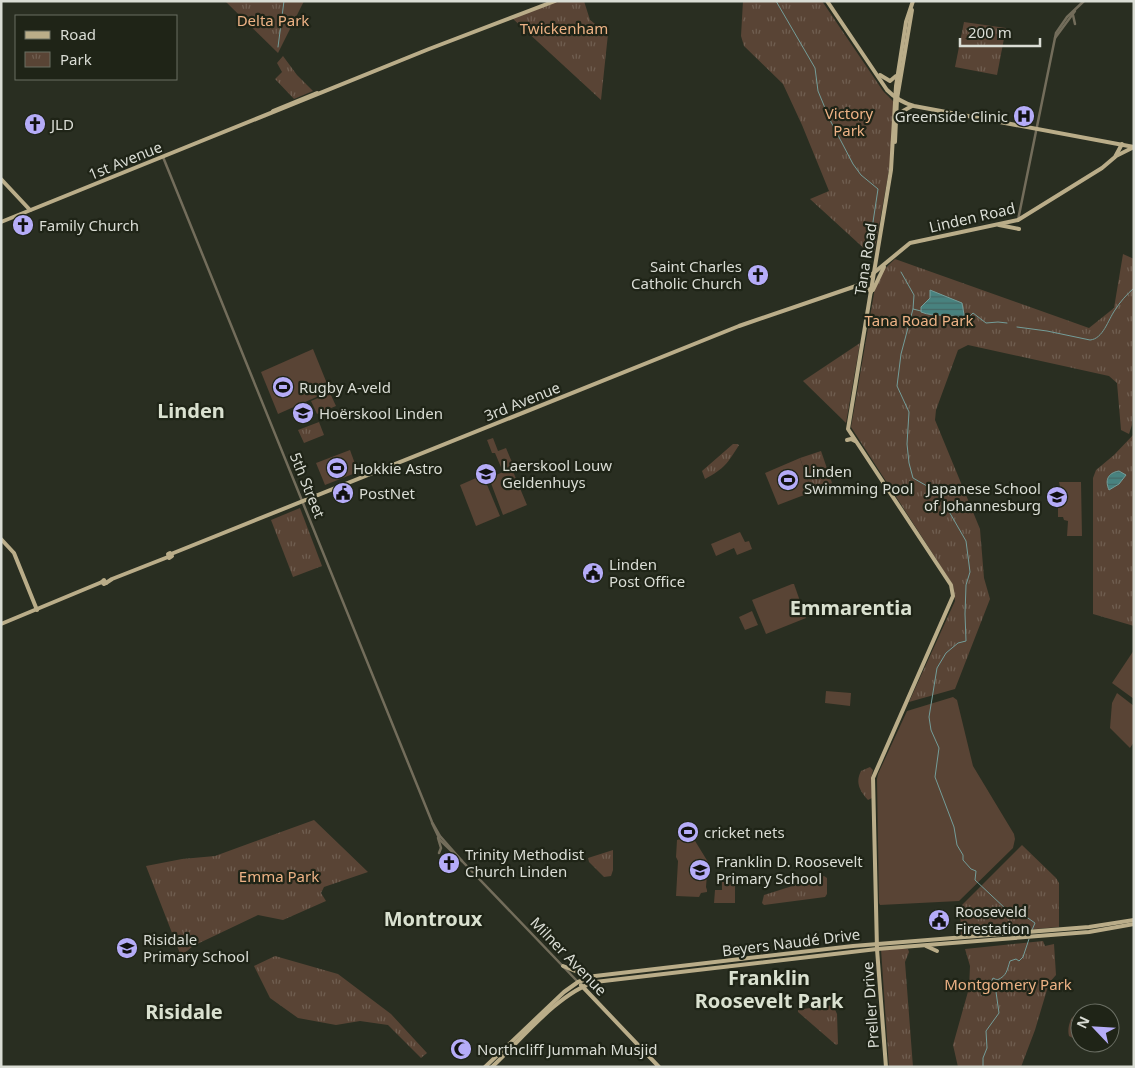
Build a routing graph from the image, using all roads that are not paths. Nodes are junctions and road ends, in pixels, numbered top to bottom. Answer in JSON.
{"nodes":[{"id":1,"x":555,"y":1,"type":"edge"},
{"id":2,"x":827,"y":1,"type":"edge"},
{"id":3,"x":913,"y":1,"type":"edge"},
{"id":4,"x":1084,"y":1,"type":"edge"},
{"id":5,"x":912,"y":9,"type":"junction"},
{"id":6,"x":1076,"y":9,"type":"junction"},
{"id":7,"x":1072,"y":15,"type":"junction"},
{"id":8,"x":906,"y":22,"type":"junction"},
{"id":9,"x":1075,"y":24,"type":"dead end"},
{"id":10,"x":908,"y":36,"type":"junction"},
{"id":11,"x":1055,"y":38,"type":"junction"},
{"id":12,"x":876,"y":72,"type":"junction"},
{"id":13,"x":898,"y":72,"type":"junction"},
{"id":14,"x":896,"y":98,"type":"junction"},
{"id":15,"x":914,"y":106,"type":"junction"},
{"id":16,"x":896,"y":123,"type":"junction"},
{"id":17,"x":1036,"y":128,"type":"junction"},
{"id":18,"x":1122,"y":144,"type":"junction"},
{"id":19,"x":1134,"y":147,"type":"edge"},
{"id":20,"x":893,"y":153,"type":"junction"},
{"id":21,"x":163,"y":157,"type":"junction"},
{"id":22,"x":1115,"y":157,"type":"junction"},
{"id":23,"x":1,"y":179,"type":"edge"},
{"id":24,"x":30,"y":210,"type":"junction"},
{"id":25,"x":1018,"y":220,"type":"junction"},
{"id":26,"x":1,"y":222,"type":"edge"},
{"id":27,"x":999,"y":225,"type":"junction"},
{"id":28,"x":1019,"y":229,"type":"dead end"},
{"id":29,"x":876,"y":262,"type":"junction"},
{"id":30,"x":884,"y":265,"type":"junction"},
{"id":31,"x":874,"y":274,"type":"junction"},
{"id":32,"x":859,"y":285,"type":"junction"},
{"id":33,"x":871,"y":293,"type":"junction"},
{"id":34,"x":846,"y":440,"type":"dead end"},
{"id":35,"x":855,"y":441,"type":"junction"},
{"id":36,"x":302,"y":502,"type":"junction"},
{"id":37,"x":1,"y":539,"type":"edge"},
{"id":38,"x":37,"y":610,"type":"junction"},
{"id":39,"x":1,"y":624,"type":"edge"},
{"id":40,"x":432,"y":822,"type":"junction"},
{"id":41,"x":438,"y":836,"type":"junction"},
{"id":42,"x":451,"y":850,"type":"junction"},
{"id":43,"x":439,"y":853,"type":"dead end"},
{"id":44,"x":1134,"y":920,"type":"edge"},
{"id":45,"x":1134,"y":924,"type":"edge"},
{"id":46,"x":960,"y":937,"type":"junction"},
{"id":47,"x":940,"y":938,"type":"junction"},
{"id":48,"x":961,"y":942,"type":"junction"},
{"id":49,"x":877,"y":944,"type":"junction"},
{"id":50,"x":940,"y":944,"type":"junction"},
{"id":51,"x":924,"y":945,"type":"junction"},
{"id":52,"x":878,"y":949,"type":"junction"},
{"id":53,"x":937,"y":951,"type":"dead end"},
{"id":54,"x":563,"y":966,"type":"junction"},
{"id":55,"x":590,"y":977,"type":"junction"},
{"id":56,"x":578,"y":982,"type":"junction"},
{"id":57,"x":592,"y":983,"type":"junction"},
{"id":58,"x":582,"y":986,"type":"junction"},
{"id":59,"x":588,"y":993,"type":"junction"},
{"id":60,"x":485,"y":1067,"type":"edge"},
{"id":61,"x":492,"y":1067,"type":"edge"},
{"id":62,"x":659,"y":1067,"type":"edge"},
{"id":63,"x":886,"y":1067,"type":"edge"}],
"edges":[{"from":1,"to":21,"type":"main road","name":"1st Avenue"},
{"from":2,"to":12,"type":"main road"},
{"from":3,"to":5,"type":"main road"},
{"from":4,"to":6,"type":"street"},
{"from":5,"to":8,"type":"main road"},
{"from":5,"to":10,"type":"main road"},
{"from":6,"to":7,"type":"street"},
{"from":6,"to":11,"type":"street"},
{"from":7,"to":9,"type":"street"},
{"from":7,"to":11,"type":"street"},
{"from":8,"to":10,"type":"main road"},
{"from":8,"to":13,"type":"main road"},
{"from":10,"to":14,"type":"main road"},
{"from":11,"to":17,"type":"street"},
{"from":12,"to":13,"type":"main road"},
{"from":12,"to":14,"type":"main road"},
{"from":13,"to":14,"type":"main road"},
{"from":14,"to":15,"type":"main road"},
{"from":14,"to":16,"type":"main road","name":"Tana Road"},
{"from":14,"to":20,"type":"main road","name":"Tana Road"},
{"from":15,"to":16,"type":"main road"},
{"from":15,"to":17,"type":"main road"},
{"from":16,"to":20,"type":"main road","name":"Tana Road"},
{"from":17,"to":18,"type":"main road"},
{"from":17,"to":25,"type":"street"},
{"from":18,"to":19,"type":"main road"},
{"from":18,"to":22,"type":"main road","name":"Linden Road"},
{"from":19,"to":22,"type":"main road"},
{"from":20,"to":29,"type":"main road","name":"Tana Road"},
{"from":21,"to":24,"type":"main road","name":"1st Avenue"},
{"from":21,"to":36,"type":"street","name":"5th Street"},
{"from":22,"to":25,"type":"main road","name":"Linden Road"},
{"from":23,"to":24,"type":"main road"},
{"from":24,"to":26,"type":"main road","name":"1st Avenue"},
{"from":25,"to":27,"type":"main road","name":"Linden Road"},
{"from":27,"to":28,"type":"main road"},
{"from":27,"to":30,"type":"main road","name":"Linden Road"},
{"from":29,"to":30,"type":"main road"},
{"from":29,"to":31,"type":"main road","name":"Tana Road"},
{"from":30,"to":31,"type":"main road","name":"Linden Road"},
{"from":30,"to":33,"type":"main road"},
{"from":31,"to":32,"type":"main road","name":"3rd Avenue"},
{"from":31,"to":33,"type":"main road","name":"Tana Road"},
{"from":32,"to":33,"type":"main road"},
{"from":32,"to":36,"type":"main road","name":"3rd Avenue"},
{"from":33,"to":35,"type":"main road","name":"Tana Road"},
{"from":34,"to":35,"type":"main road"},
{"from":35,"to":49,"type":"main road","name":"Preller Drive"},
{"from":36,"to":38,"type":"main road","name":"3rd Avenue"},
{"from":36,"to":40,"type":"street","name":"5th Street"},
{"from":37,"to":38,"type":"main road"},
{"from":38,"to":39,"type":"main road","name":"3rd Avenue"},
{"from":40,"to":41,"type":"street","name":"5th Street"},
{"from":40,"to":42,"type":"street","name":"5th Street"},
{"from":41,"to":42,"type":"street","name":"5th Street"},
{"from":41,"to":43,"type":"street"},
{"from":42,"to":54,"type":"street","name":"Milner Avenue"},
{"from":44,"to":46,"type":"main road","name":"Beyers Naudé Drive"},
{"from":45,"to":48,"type":"main road","name":"Beyers Naudé Drive"},
{"from":46,"to":47,"type":"main road","name":"Beyers Naudé Drive"},
{"from":46,"to":48,"type":"main road"},
{"from":47,"to":49,"type":"main road","name":"Beyers Naudé Drive"},
{"from":47,"to":50,"type":"main road"},
{"from":48,"to":50,"type":"main road","name":"Beyers Naudé Drive"},
{"from":49,"to":52,"type":"main road","name":"Preller Drive"},
{"from":49,"to":55,"type":"main road","name":"Beyers Naudé Drive"},
{"from":50,"to":51,"type":"main road","name":"Beyers Naudé Drive"},
{"from":51,"to":52,"type":"main road","name":"Beyers Naudé Drive"},
{"from":51,"to":53,"type":"main road"},
{"from":52,"to":57,"type":"main road","name":"Beyers Naudé Drive"},
{"from":52,"to":63,"type":"main road","name":"Preller Drive"},
{"from":54,"to":55,"type":"main road"},
{"from":54,"to":56,"type":"street","name":"Milner Avenue"},
{"from":55,"to":56,"type":"main road","name":"Beyers Naudé Drive"},
{"from":56,"to":58,"type":"main road","name":"Milner Avenue"},
{"from":56,"to":60,"type":"main road","name":"Beyers Naudé Drive"},
{"from":57,"to":58,"type":"main road","name":"Beyers Naudé Drive"},
{"from":57,"to":59,"type":"main road"},
{"from":58,"to":59,"type":"main road","name":"Milner Avenue"},
{"from":58,"to":61,"type":"main road","name":"Beyers Naudé Drive"},
{"from":59,"to":62,"type":"main road","name":"Milner Avenue"}]}
